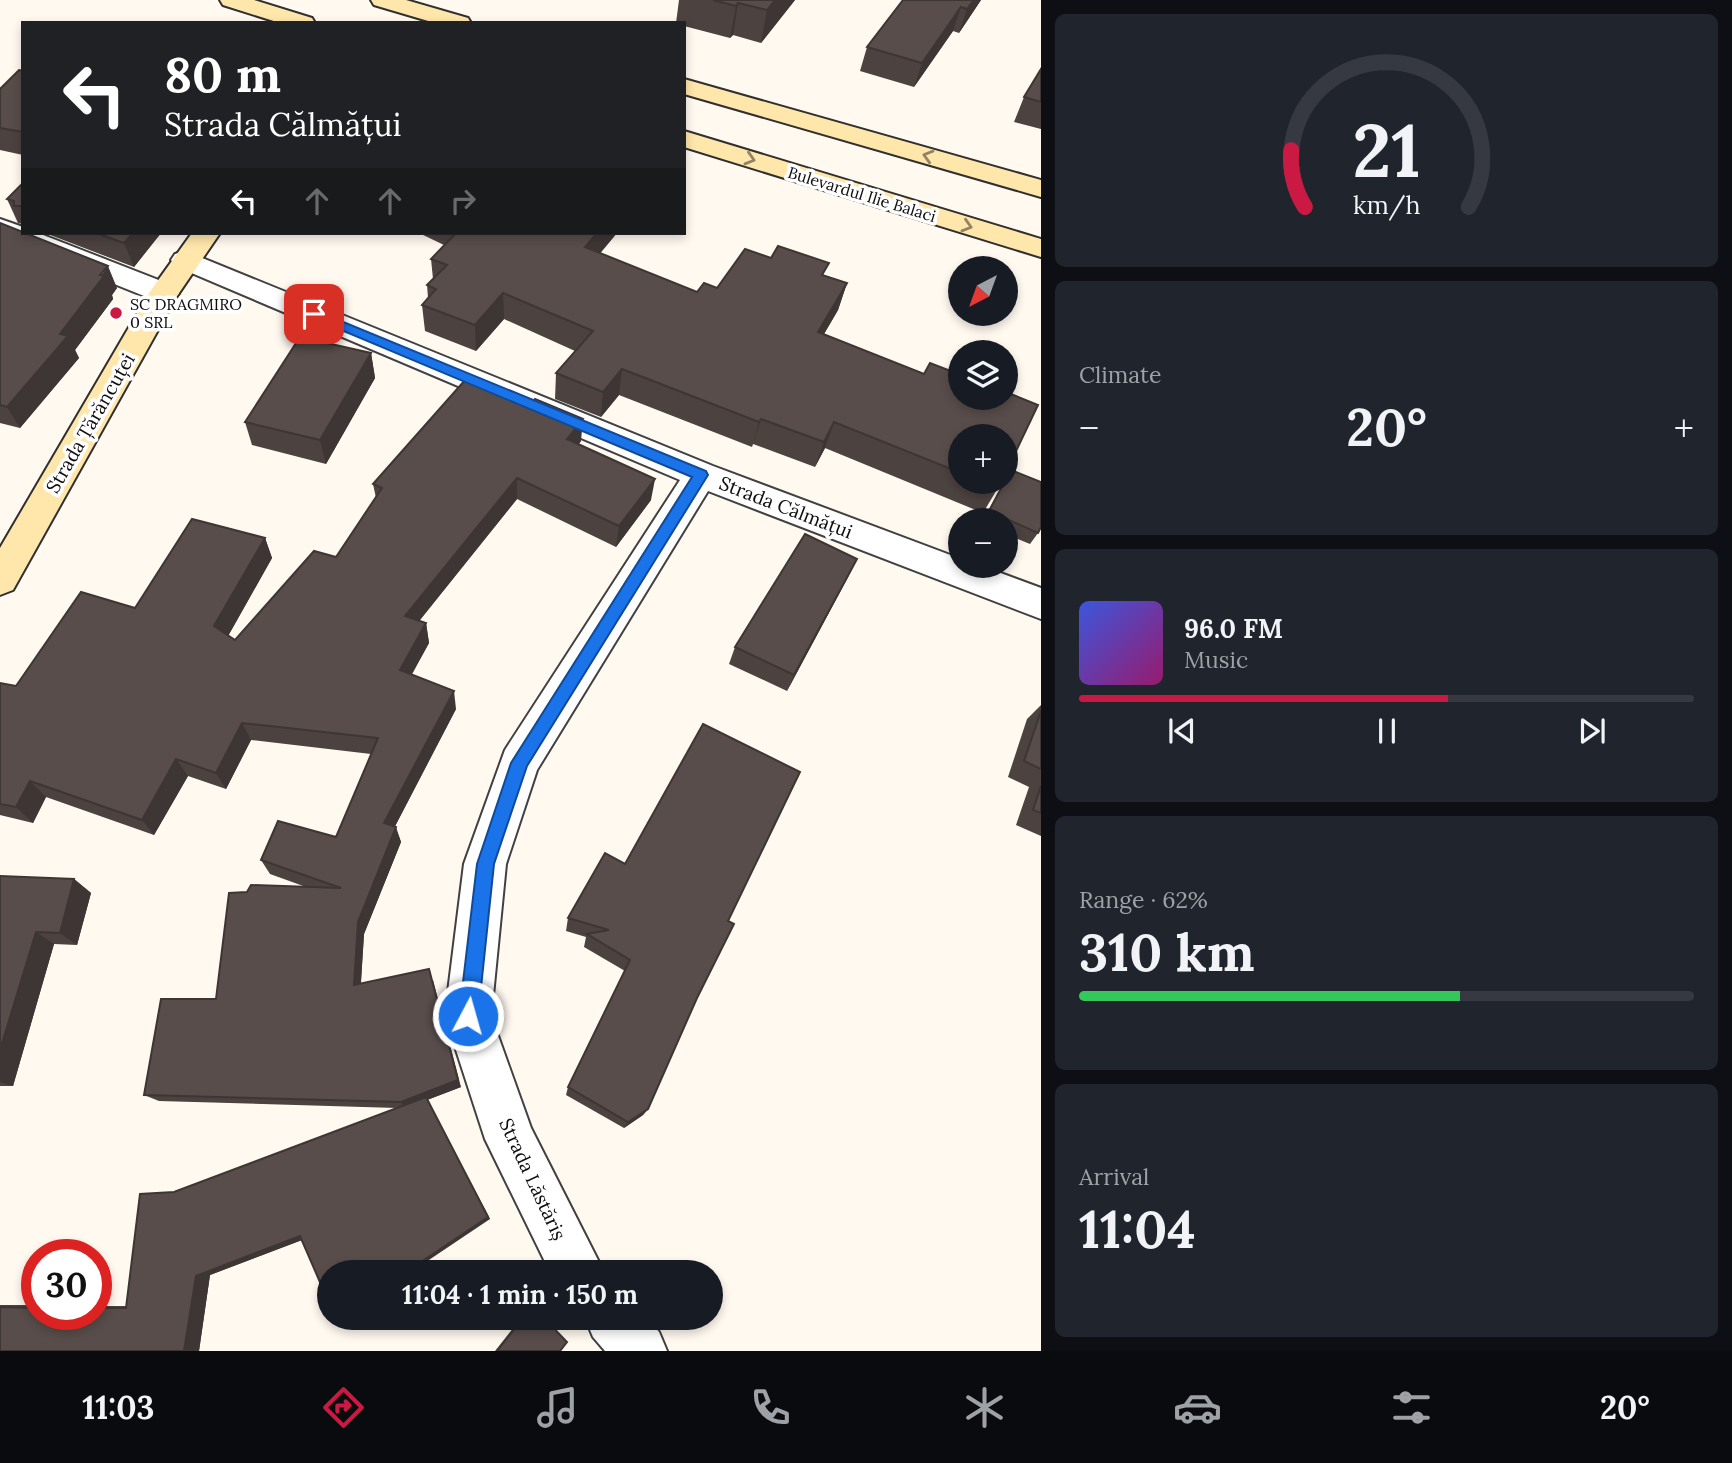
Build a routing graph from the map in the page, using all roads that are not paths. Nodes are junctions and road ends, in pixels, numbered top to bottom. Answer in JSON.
{"nodes":[{"id":1,"x":231,"y":0,"type":"edge"},
{"id":2,"x":391,"y":1,"type":"edge"},
{"id":3,"x":298,"y":21,"type":"edge"},
{"id":4,"x":370,"y":21,"type":"edge"},
{"id":5,"x":454,"y":21,"type":"edge"},
{"id":6,"x":686,"y":87,"type":"edge"},
{"id":7,"x":686,"y":140,"type":"edge"},
{"id":8,"x":1041,"y":189,"type":"edge"},
{"id":9,"x":0,"y":228,"type":"edge"},
{"id":10,"x":204,"y":235,"type":"edge"},
{"id":11,"x":1041,"y":248,"type":"edge"},
{"id":12,"x":185,"y":260,"type":"junction"},
{"id":13,"x":164,"y":293,"type":"junction"},
{"id":14,"x":701,"y":475,"type":"junction"},
{"id":15,"x":0,"y":580,"type":"edge"},
{"id":16,"x":1041,"y":604,"type":"edge"},
{"id":17,"x":572,"y":1260,"type":"edge"},
{"id":18,"x":622,"y":1330,"type":"edge"},
{"id":19,"x":640,"y":1351,"type":"edge"}],
"edges":[{"from":1,"to":3,"type":"main road"},
{"from":2,"to":4,"type":"main road"},
{"from":2,"to":5,"type":"main road"},
{"from":8,"to":6,"type":"main road","one_way":true},
{"from":7,"to":11,"type":"main road","name":"Bulevardul Ilie Balaci","one_way":true},
{"from":9,"to":13,"type":"street"},
{"from":10,"to":12,"type":"main road","name":"Strada Țărăncuței"},
{"from":12,"to":13,"type":"main road","name":"Strada Țărăncuței"},
{"from":12,"to":14,"type":"street","name":"Strada Călmățui"},
{"from":13,"to":15,"type":"main road","name":"Strada Țărăncuței"},
{"from":14,"to":16,"type":"street","name":"Strada Călmățui"},
{"from":14,"to":17,"type":"street","name":"Strada Lăstăriș"},
{"from":18,"to":19,"type":"street"}]}
